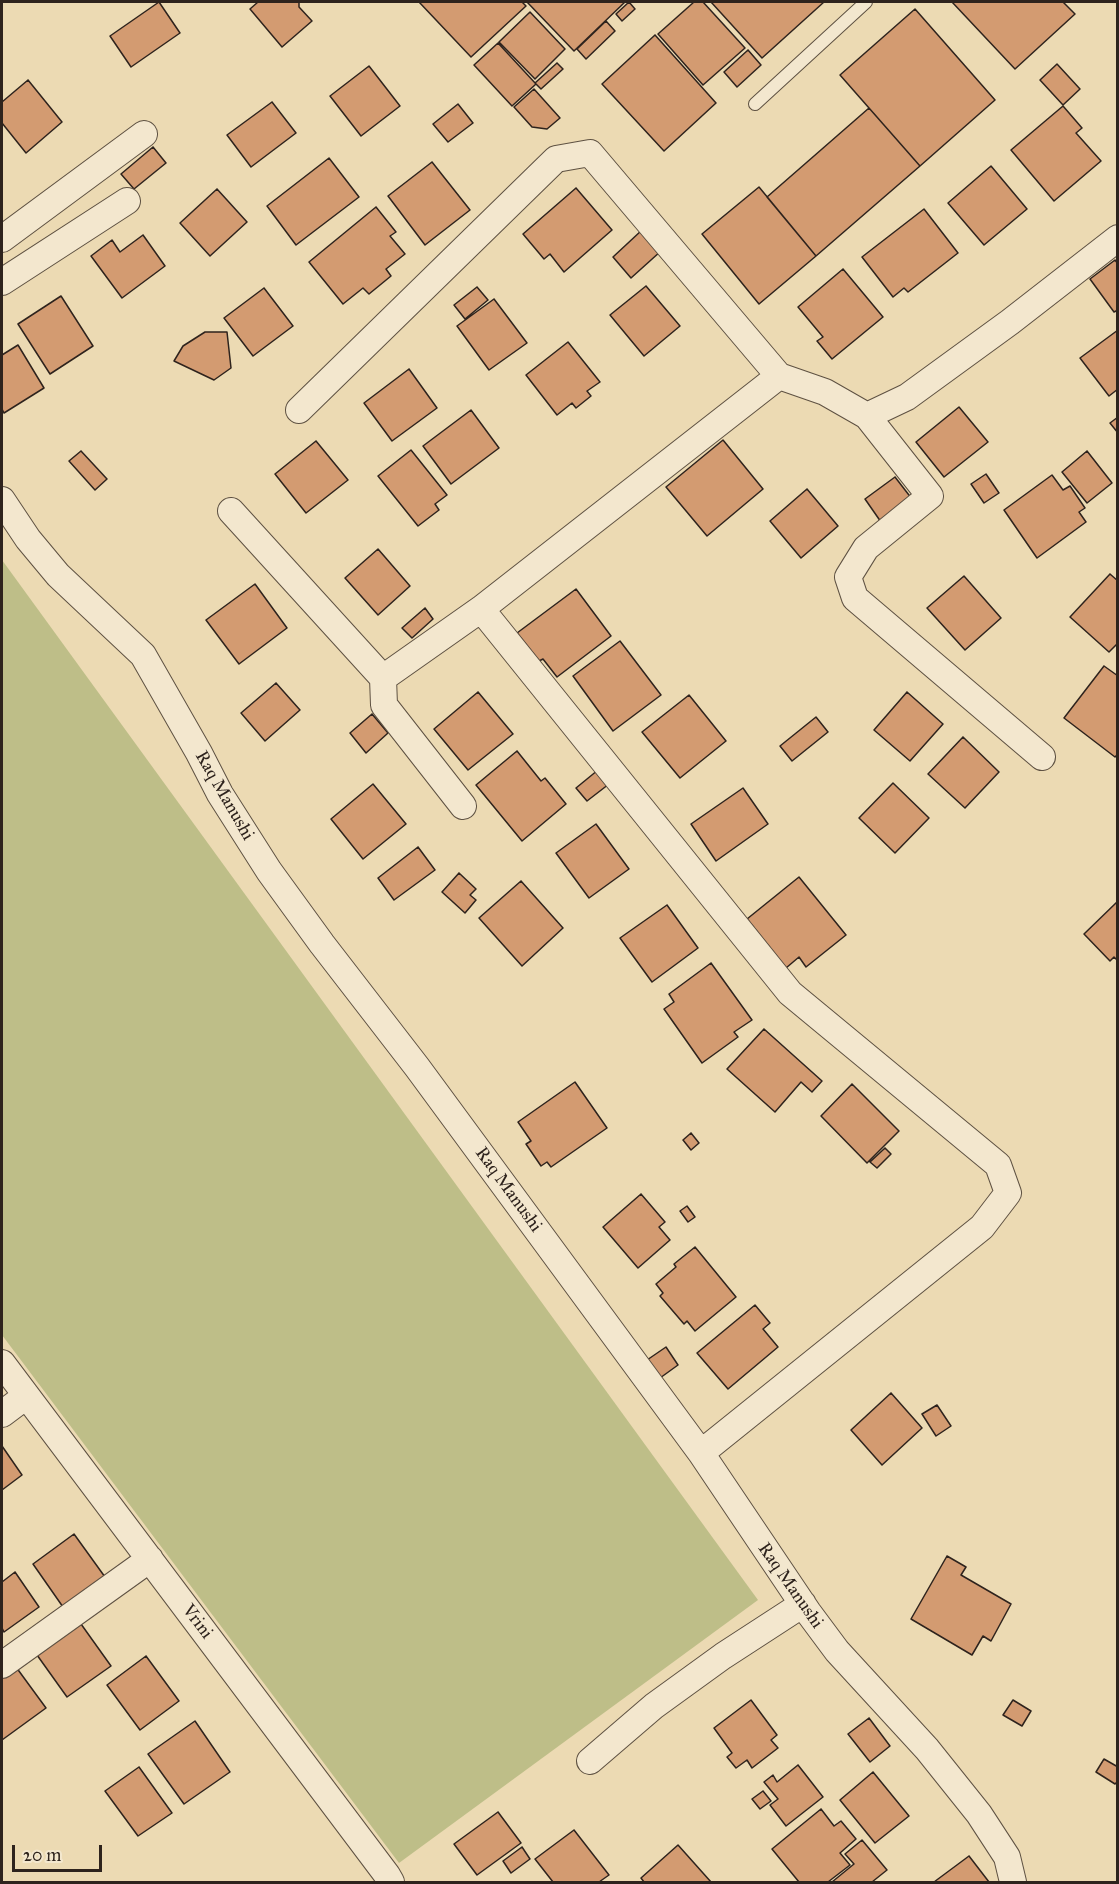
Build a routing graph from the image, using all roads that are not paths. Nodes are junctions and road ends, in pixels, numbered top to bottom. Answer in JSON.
{"nodes":[{"id":1,"x":866,"y":2,"type":"edge"},
{"id":2,"x":754,"y":104,"type":"dead end"},
{"id":3,"x":144,"y":134,"type":"dead end"},
{"id":4,"x":128,"y":201,"type":"dead end"},
{"id":5,"x":1118,"y":238,"type":"edge"},
{"id":6,"x":2,"y":239,"type":"edge"},
{"id":7,"x":2,"y":282,"type":"edge"},
{"id":8,"x":779,"y":376,"type":"junction"},
{"id":9,"x":299,"y":410,"type":"dead end"},
{"id":10,"x":867,"y":416,"type":"junction"},
{"id":11,"x":2,"y":500,"type":"edge"},
{"id":12,"x":231,"y":511,"type":"dead end"},
{"id":13,"x":481,"y":609,"type":"junction"},
{"id":14,"x":383,"y":678,"type":"junction"},
{"id":15,"x":1042,"y":757,"type":"dead end"},
{"id":16,"x":464,"y":806,"type":"dead end"},
{"id":17,"x":2,"y":1363,"type":"edge"},
{"id":18,"x":26,"y":1396,"type":"junction"},
{"id":19,"x":2,"y":1414,"type":"edge"},
{"id":20,"x":701,"y":1453,"type":"junction"},
{"id":21,"x":150,"y":1559,"type":"junction"},
{"id":22,"x":803,"y":1604,"type":"junction"},
{"id":23,"x":2,"y":1665,"type":"edge"},
{"id":24,"x":590,"y":1761,"type":"dead end"},
{"id":25,"x":391,"y":1882,"type":"edge"},
{"id":26,"x":1013,"y":1882,"type":"edge"}],
"edges":[{"from":1,"to":2,"type":"lane"},
{"from":3,"to":6,"type":"street"},
{"from":4,"to":7,"type":"street"},
{"from":5,"to":10,"type":"street"},
{"from":8,"to":9,"type":"street"},
{"from":8,"to":10,"type":"street"},
{"from":8,"to":13,"type":"street"},
{"from":10,"to":15,"type":"street"},
{"from":11,"to":20,"type":"street","name":"Raq Manushi"},
{"from":12,"to":14,"type":"street"},
{"from":13,"to":14,"type":"street"},
{"from":13,"to":20,"type":"street"},
{"from":14,"to":16,"type":"street"},
{"from":17,"to":18,"type":"street","name":"Vrini"},
{"from":18,"to":19,"type":"street"},
{"from":18,"to":21,"type":"street","name":"Vrini"},
{"from":20,"to":22,"type":"street","name":"Raq Manushi"},
{"from":21,"to":23,"type":"street"},
{"from":21,"to":25,"type":"street","name":"Vrini"},
{"from":22,"to":24,"type":"street"},
{"from":22,"to":26,"type":"street","name":"Raq Manushi"}]}
